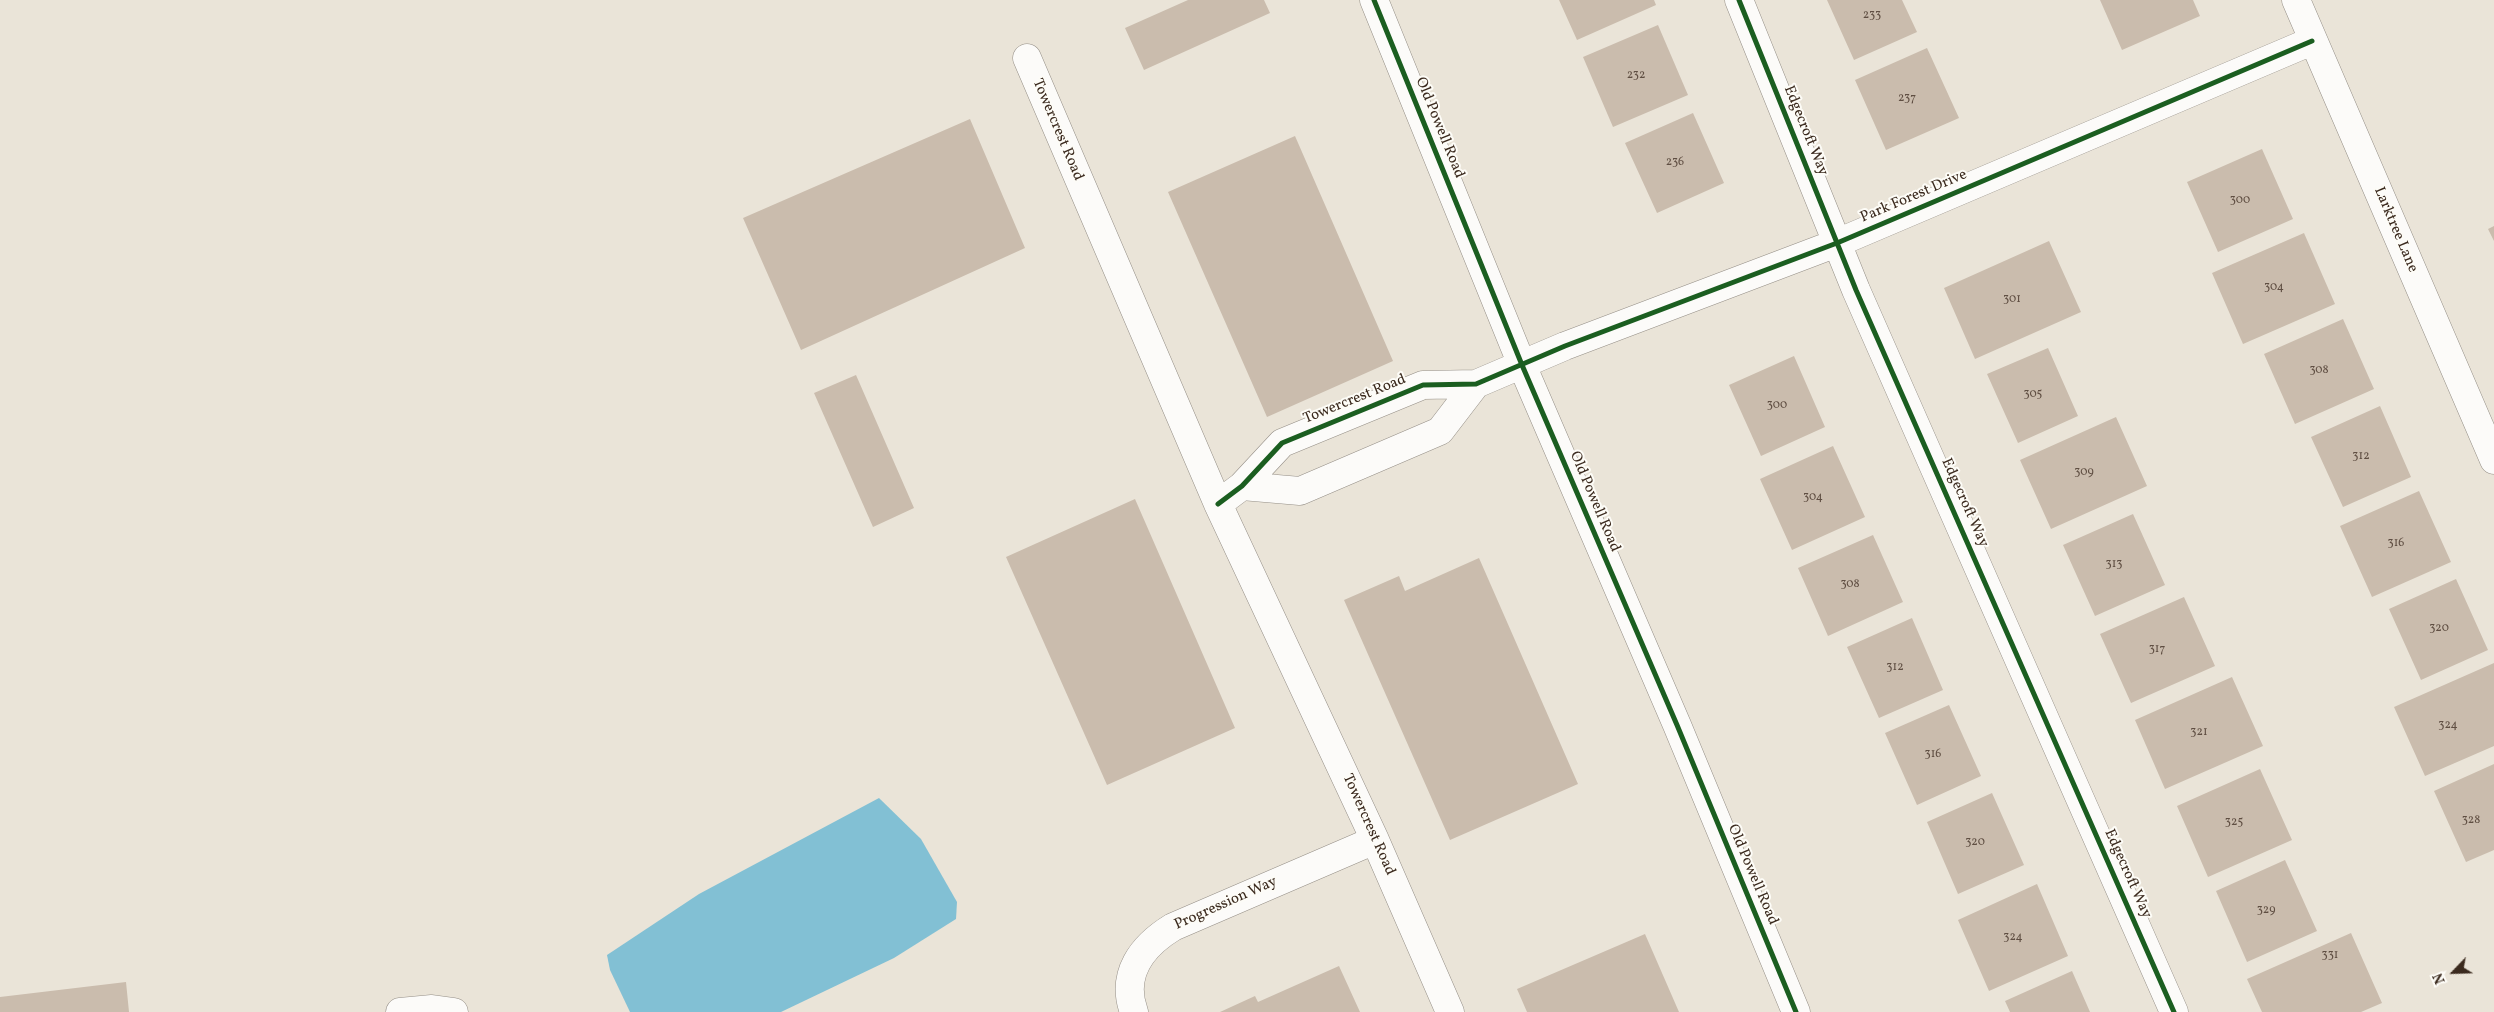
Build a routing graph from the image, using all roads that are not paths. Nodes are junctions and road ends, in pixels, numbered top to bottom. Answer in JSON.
{"nodes":[{"id":1,"x":1374,"y":0,"type":"edge"},
{"id":2,"x":1739,"y":0,"type":"edge"},
{"id":3,"x":2296,"y":0,"type":"edge"},
{"id":4,"x":2312,"y":42,"type":"junction"},
{"id":5,"x":1027,"y":58,"type":"dead end"},
{"id":6,"x":1837,"y":243,"type":"junction"},
{"id":7,"x":1522,"y":365,"type":"junction"},
{"id":8,"x":1476,"y":384,"type":"junction"},
{"id":9,"x":2494,"y":460,"type":"edge"},
{"id":10,"x":1242,"y":486,"type":"junction"},
{"id":11,"x":1218,"y":504,"type":"junction"},
{"id":12,"x":1375,"y":840,"type":"junction"},
{"id":13,"x":400,"y":1012,"type":"edge"},
{"id":14,"x":454,"y":1012,"type":"edge"},
{"id":15,"x":1134,"y":1012,"type":"edge"},
{"id":16,"x":1450,"y":1012,"type":"edge"},
{"id":17,"x":1796,"y":1012,"type":"edge"},
{"id":18,"x":2174,"y":1012,"type":"edge"}],
"edges":[{"from":1,"to":7,"type":"street","name":"Old Powell Road"},
{"from":2,"to":6,"type":"street","name":"Edgecroft Way"},
{"from":3,"to":4,"type":"street","name":"Larktree Lane"},
{"from":4,"to":6,"type":"street","name":"Park Forest Drive"},
{"from":4,"to":9,"type":"street","name":"Larktree Lane"},
{"from":5,"to":11,"type":"street","name":"Towercrest Road"},
{"from":6,"to":7,"type":"street","name":"Park Forest Drive"},
{"from":6,"to":18,"type":"street","name":"Edgecroft Way"},
{"from":7,"to":8,"type":"street","name":"Towercrest Road"},
{"from":7,"to":17,"type":"street","name":"Old Powell Road"},
{"from":8,"to":10,"type":"street","name":"Towercrest Road"},
{"from":8,"to":10,"type":"street","name":"Towercrest Road"},
{"from":10,"to":11,"type":"street","name":"Towercrest Road"},
{"from":11,"to":12,"type":"street","name":"Towercrest Road"},
{"from":12,"to":15,"type":"street","name":"Progression Way"},
{"from":12,"to":16,"type":"street","name":"Towercrest Road"},
{"from":13,"to":14,"type":"street"}]}
